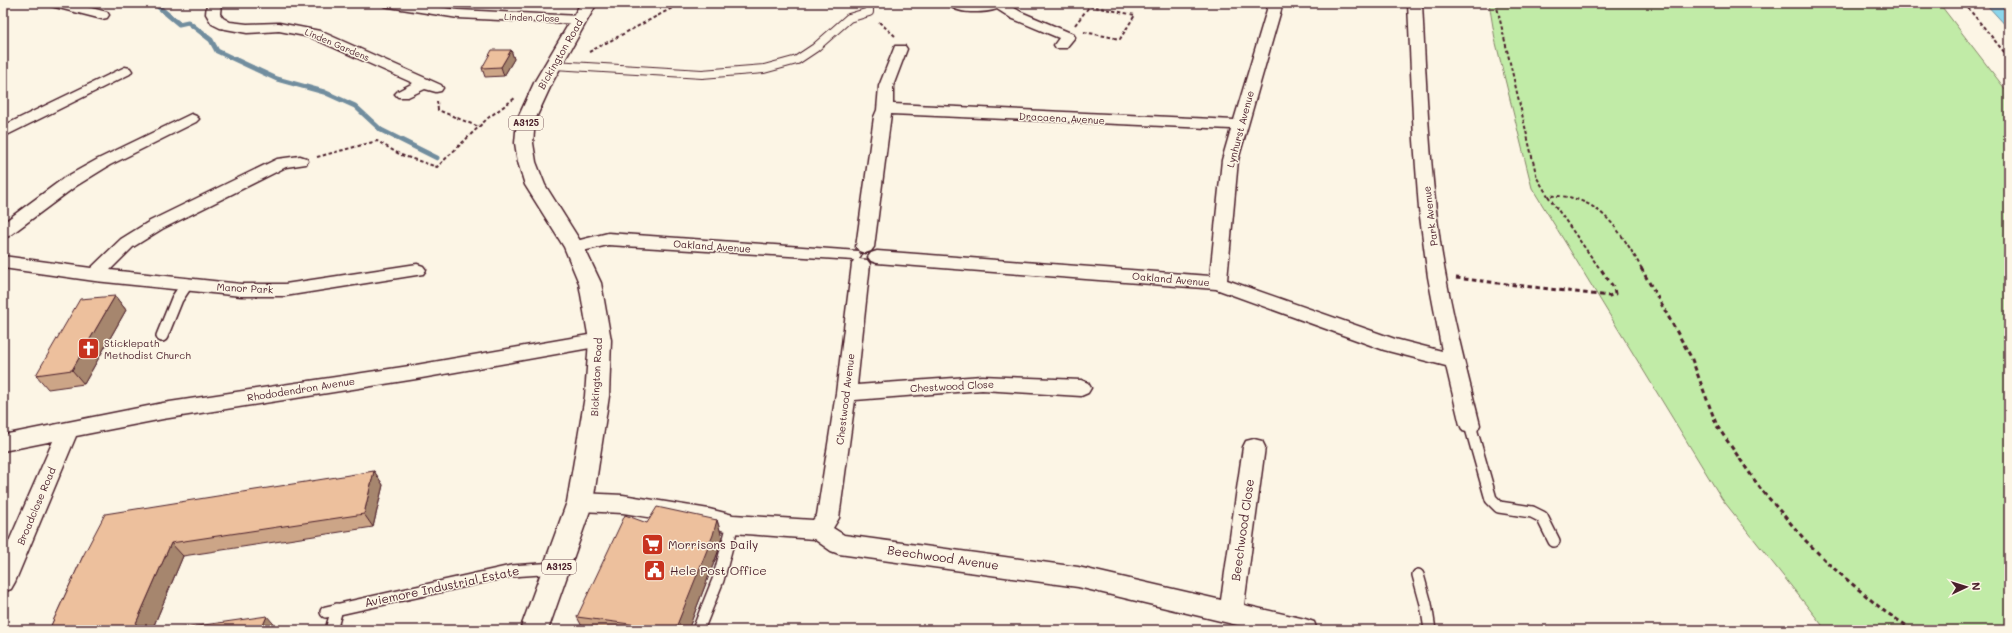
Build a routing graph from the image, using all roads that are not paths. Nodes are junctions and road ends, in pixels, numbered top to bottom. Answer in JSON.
{"nodes":[{"id":1,"x":56,"y":3,"type":"edge"},
{"id":2,"x":214,"y":3,"type":"edge"},
{"id":3,"x":389,"y":3,"type":"edge"},
{"id":4,"x":589,"y":3,"type":"edge"},
{"id":5,"x":869,"y":3,"type":"edge"},
{"id":6,"x":954,"y":3,"type":"edge"},
{"id":7,"x":1276,"y":3,"type":"edge"},
{"id":8,"x":1415,"y":3,"type":"edge"},
{"id":9,"x":999,"y":4,"type":"edge"},
{"id":10,"x":102,"y":15,"type":"dead end"},
{"id":11,"x":580,"y":20,"type":"junction"},
{"id":12,"x":1066,"y":37,"type":"road end"},
{"id":13,"x":900,"y":50,"type":"road end"},
{"id":14,"x":558,"y":66,"type":"junction"},
{"id":15,"x":125,"y":71,"type":"dead end"},
{"id":16,"x":403,"y":94,"type":"dead end"},
{"id":17,"x":885,"y":110,"type":"junction"},
{"id":18,"x":207,"y":119,"type":"dead end"},
{"id":19,"x":1240,"y":126,"type":"junction"},
{"id":20,"x":3,"y":132,"type":"edge"},
{"id":21,"x":290,"y":158,"type":"road end"},
{"id":22,"x":3,"y":232,"type":"edge"},
{"id":23,"x":574,"y":247,"type":"junction"},
{"id":24,"x":864,"y":256,"type":"junction"},
{"id":25,"x":3,"y":262,"type":"edge"},
{"id":26,"x":417,"y":270,"type":"dead end"},
{"id":27,"x":96,"y":275,"type":"junction"},
{"id":28,"x":1218,"y":283,"type":"junction"},
{"id":29,"x":187,"y":284,"type":"junction"},
{"id":30,"x":162,"y":336,"type":"dead end"},
{"id":31,"x":600,"y":340,"type":"junction"},
{"id":32,"x":1454,"y":361,"type":"junction"},
{"id":33,"x":1081,"y":388,"type":"dead end"},
{"id":34,"x":846,"y":393,"type":"junction"},
{"id":35,"x":1470,"y":425,"type":"joint"},
{"id":36,"x":68,"y":429,"type":"junction"},
{"id":37,"x":3,"y":443,"type":"edge"},
{"id":38,"x":1254,"y":447,"type":"dead end"},
{"id":39,"x":580,"y":502,"type":"junction"},
{"id":40,"x":733,"y":524,"type":"junction"},
{"id":41,"x":818,"y":530,"type":"junction"},
{"id":42,"x":1554,"y":541,"type":"dead end"},
{"id":43,"x":558,"y":568,"type":"junction"},
{"id":44,"x":1418,"y":575,"type":"dead end"},
{"id":45,"x":3,"y":582,"type":"edge"},
{"id":46,"x":1231,"y":614,"type":"junction"},
{"id":47,"x":331,"y":630,"type":"edge"},
{"id":48,"x":534,"y":630,"type":"edge"},
{"id":49,"x":698,"y":630,"type":"edge"},
{"id":50,"x":1305,"y":630,"type":"edge"},
{"id":51,"x":1430,"y":630,"type":"edge"}],
"edges":[{"from":1,"to":10,"type":"street"},
{"from":2,"to":16,"type":"street","name":"Linden Gardens"},
{"from":3,"to":11,"type":"street","name":"Linden Close"},
{"from":4,"to":11,"type":"main road","name":"Bickington Road","number":"A3125"},
{"from":5,"to":14,"type":"lane"},
{"from":6,"to":9,"type":"street"},
{"from":7,"to":19,"type":"street","name":"Lynhurst Avenue"},
{"from":8,"to":32,"type":"street","name":"Park Avenue"},
{"from":9,"to":12,"type":"street"},
{"from":11,"to":14,"type":"main road","name":"Bickington Road","number":"A3125"},
{"from":13,"to":17,"type":"street","name":"Chestwood Avenue"},
{"from":14,"to":23,"type":"main road","name":"Bickington Road","number":"A3125"},
{"from":15,"to":20,"type":"street"},
{"from":17,"to":19,"type":"street","name":"Dracaena Avenue"},
{"from":17,"to":24,"type":"street","name":"Chestwood Avenue"},
{"from":18,"to":22,"type":"street"},
{"from":19,"to":28,"type":"street","name":"Lynhurst Avenue"},
{"from":21,"to":27,"type":"street"},
{"from":23,"to":24,"type":"street","name":"Oakland Avenue"},
{"from":23,"to":31,"type":"main road","name":"Bickington Road","number":"A3125"},
{"from":24,"to":28,"type":"street","name":"Oakland Avenue"},
{"from":24,"to":34,"type":"street","name":"Chestwood Avenue"},
{"from":25,"to":27,"type":"street","name":"Manor Park"},
{"from":26,"to":29,"type":"street","name":"Manor Park"},
{"from":27,"to":29,"type":"street","name":"Manor Park"},
{"from":28,"to":32,"type":"street","name":"Oakland Avenue"},
{"from":29,"to":30,"type":"lane"},
{"from":31,"to":36,"type":"street","name":"Rhododendron Avenue"},
{"from":31,"to":39,"type":"main road","name":"Bickington Road","number":"A3125"},
{"from":32,"to":35,"type":"street","name":"Park Avenue"},
{"from":33,"to":34,"type":"street","name":"Chestwood Close"},
{"from":34,"to":41,"type":"street","name":"Chestwood Avenue"},
{"from":35,"to":42,"type":"lane"},
{"from":36,"to":37,"type":"street","name":"Rhododendron Avenue"},
{"from":36,"to":45,"type":"street","name":"Broadclose Road"},
{"from":38,"to":46,"type":"street","name":"Beechwood Close"},
{"from":39,"to":40,"type":"street","name":"Beechwood Avenue"},
{"from":39,"to":43,"type":"main road","name":"Bickington Road","number":"A3125"},
{"from":40,"to":41,"type":"street","name":"Beechwood Avenue"},
{"from":40,"to":49,"type":"lane"},
{"from":41,"to":46,"type":"street","name":"Beechwood Avenue"},
{"from":43,"to":47,"type":"lane","name":"Aviemore Industrial Estate"},
{"from":43,"to":48,"type":"main road","name":"Bickington Road","number":"A3125"},
{"from":44,"to":51,"type":"lane"},
{"from":46,"to":50,"type":"street","name":"Beechwood Avenue"}]}
